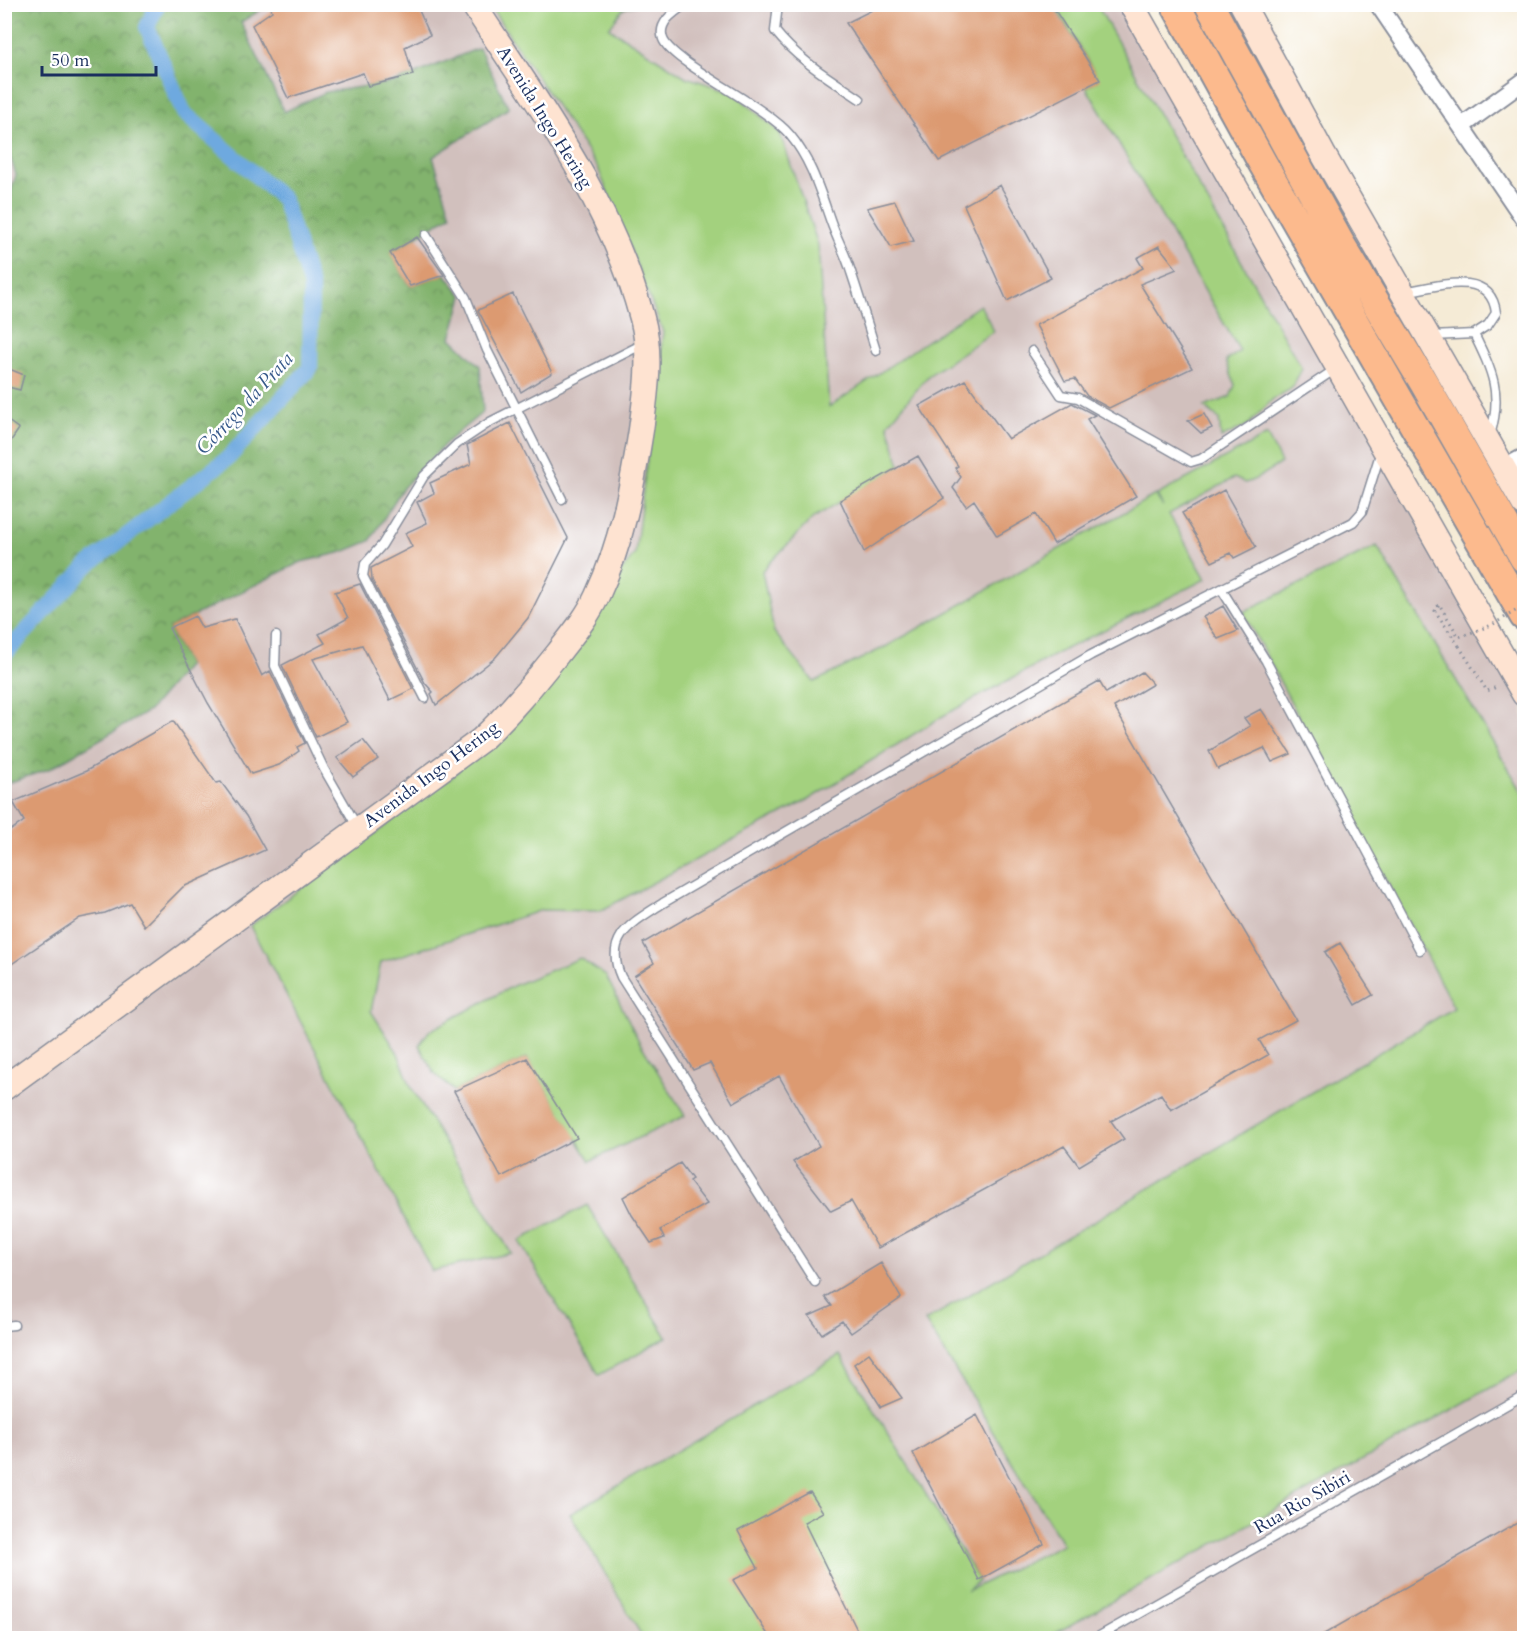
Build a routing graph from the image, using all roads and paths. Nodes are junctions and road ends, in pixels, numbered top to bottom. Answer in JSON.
{"nodes":[{"id":1,"x":473,"y":4,"type":"edge"},
{"id":2,"x":686,"y":4,"type":"edge"},
{"id":3,"x":778,"y":4,"type":"edge"},
{"id":4,"x":1131,"y":4,"type":"edge"},
{"id":5,"x":1175,"y":4,"type":"edge"},
{"id":6,"x":1209,"y":4,"type":"edge"},
{"id":7,"x":1242,"y":4,"type":"edge"},
{"id":8,"x":1378,"y":4,"type":"edge"},
{"id":9,"x":1524,"y":81,"type":"edge"},
{"id":10,"x":860,"y":99,"type":"dead end"},
{"id":11,"x":1462,"y":126,"type":"junction"},
{"id":12,"x":1524,"y":219,"type":"edge"},
{"id":13,"x":426,"y":235,"type":"dead end"},
{"id":14,"x":1404,"y":292,"type":"junction"},
{"id":15,"x":1474,"y":334,"type":"junction"},
{"id":16,"x":1430,"y":336,"type":"junction"},
{"id":17,"x":646,"y":342,"type":"junction"},
{"id":18,"x":876,"y":351,"type":"dead end"},
{"id":19,"x":1032,"y":351,"type":"dead end"},
{"id":20,"x":1338,"y":367,"type":"junction"},
{"id":21,"x":517,"y":408,"type":"junction"},
{"id":22,"x":1489,"y":441,"type":"junction"},
{"id":23,"x":1383,"y":446,"type":"junction"},
{"id":24,"x":1514,"y":462,"type":"edge"},
{"id":25,"x":562,"y":499,"type":"dead end"},
{"id":26,"x":1524,"y":504,"type":"edge"},
{"id":27,"x":1524,"y":558,"type":"edge"},
{"id":28,"x":1222,"y":590,"type":"junction"},
{"id":29,"x":1524,"y":606,"type":"edge"},
{"id":30,"x":1524,"y":616,"type":"edge"},
{"id":31,"x":276,"y":636,"type":"dead end"},
{"id":32,"x":1520,"y":685,"type":"edge"},
{"id":33,"x":425,"y":698,"type":"dead end"},
{"id":34,"x":359,"y":829,"type":"junction"},
{"id":35,"x":1420,"y":950,"type":"dead end"},
{"id":36,"x":4,"y":1088,"type":"edge"},
{"id":37,"x":815,"y":1282,"type":"dead end"},
{"id":38,"x":1524,"y":1395,"type":"edge"},
{"id":39,"x":1096,"y":1638,"type":"edge"}],
"edges":[{"from":1,"to":17,"type":"main road","name":"Avenida Ingo Hering"},
{"from":2,"to":18,"type":"lane"},
{"from":3,"to":10,"type":"lane"},
{"from":4,"to":20,"type":"main road"},
{"from":5,"to":30,"type":"highway"},
{"from":6,"to":27,"type":"highway"},
{"from":7,"to":14,"type":"main road"},
{"from":8,"to":11,"type":"street"},
{"from":9,"to":11,"type":"street"},
{"from":11,"to":12,"type":"street"},
{"from":13,"to":21,"type":"lane"},
{"from":14,"to":15,"type":"lane"},
{"from":14,"to":16,"type":"main road"},
{"from":15,"to":16,"type":"lane"},
{"from":15,"to":22,"type":"lane"},
{"from":16,"to":22,"type":"main road"},
{"from":17,"to":21,"type":"lane"},
{"from":17,"to":34,"type":"main road","name":"Avenida Ingo Hering"},
{"from":19,"to":20,"type":"lane"},
{"from":20,"to":23,"type":"main road"},
{"from":21,"to":25,"type":"lane"},
{"from":21,"to":33,"type":"lane"},
{"from":22,"to":24,"type":"main road"},
{"from":23,"to":28,"type":"lane"},
{"from":23,"to":32,"type":"main road"},
{"from":24,"to":26,"type":"main road"},
{"from":28,"to":35,"type":"lane"},
{"from":28,"to":37,"type":"lane"},
{"from":29,"to":32,"type":"path","bridge":true},
{"from":31,"to":34,"type":"lane"},
{"from":34,"to":36,"type":"main road","name":"Avenida Ingo Hering"},
{"from":38,"to":39,"type":"lane","name":"Rua Rio Sibiri"}]}
